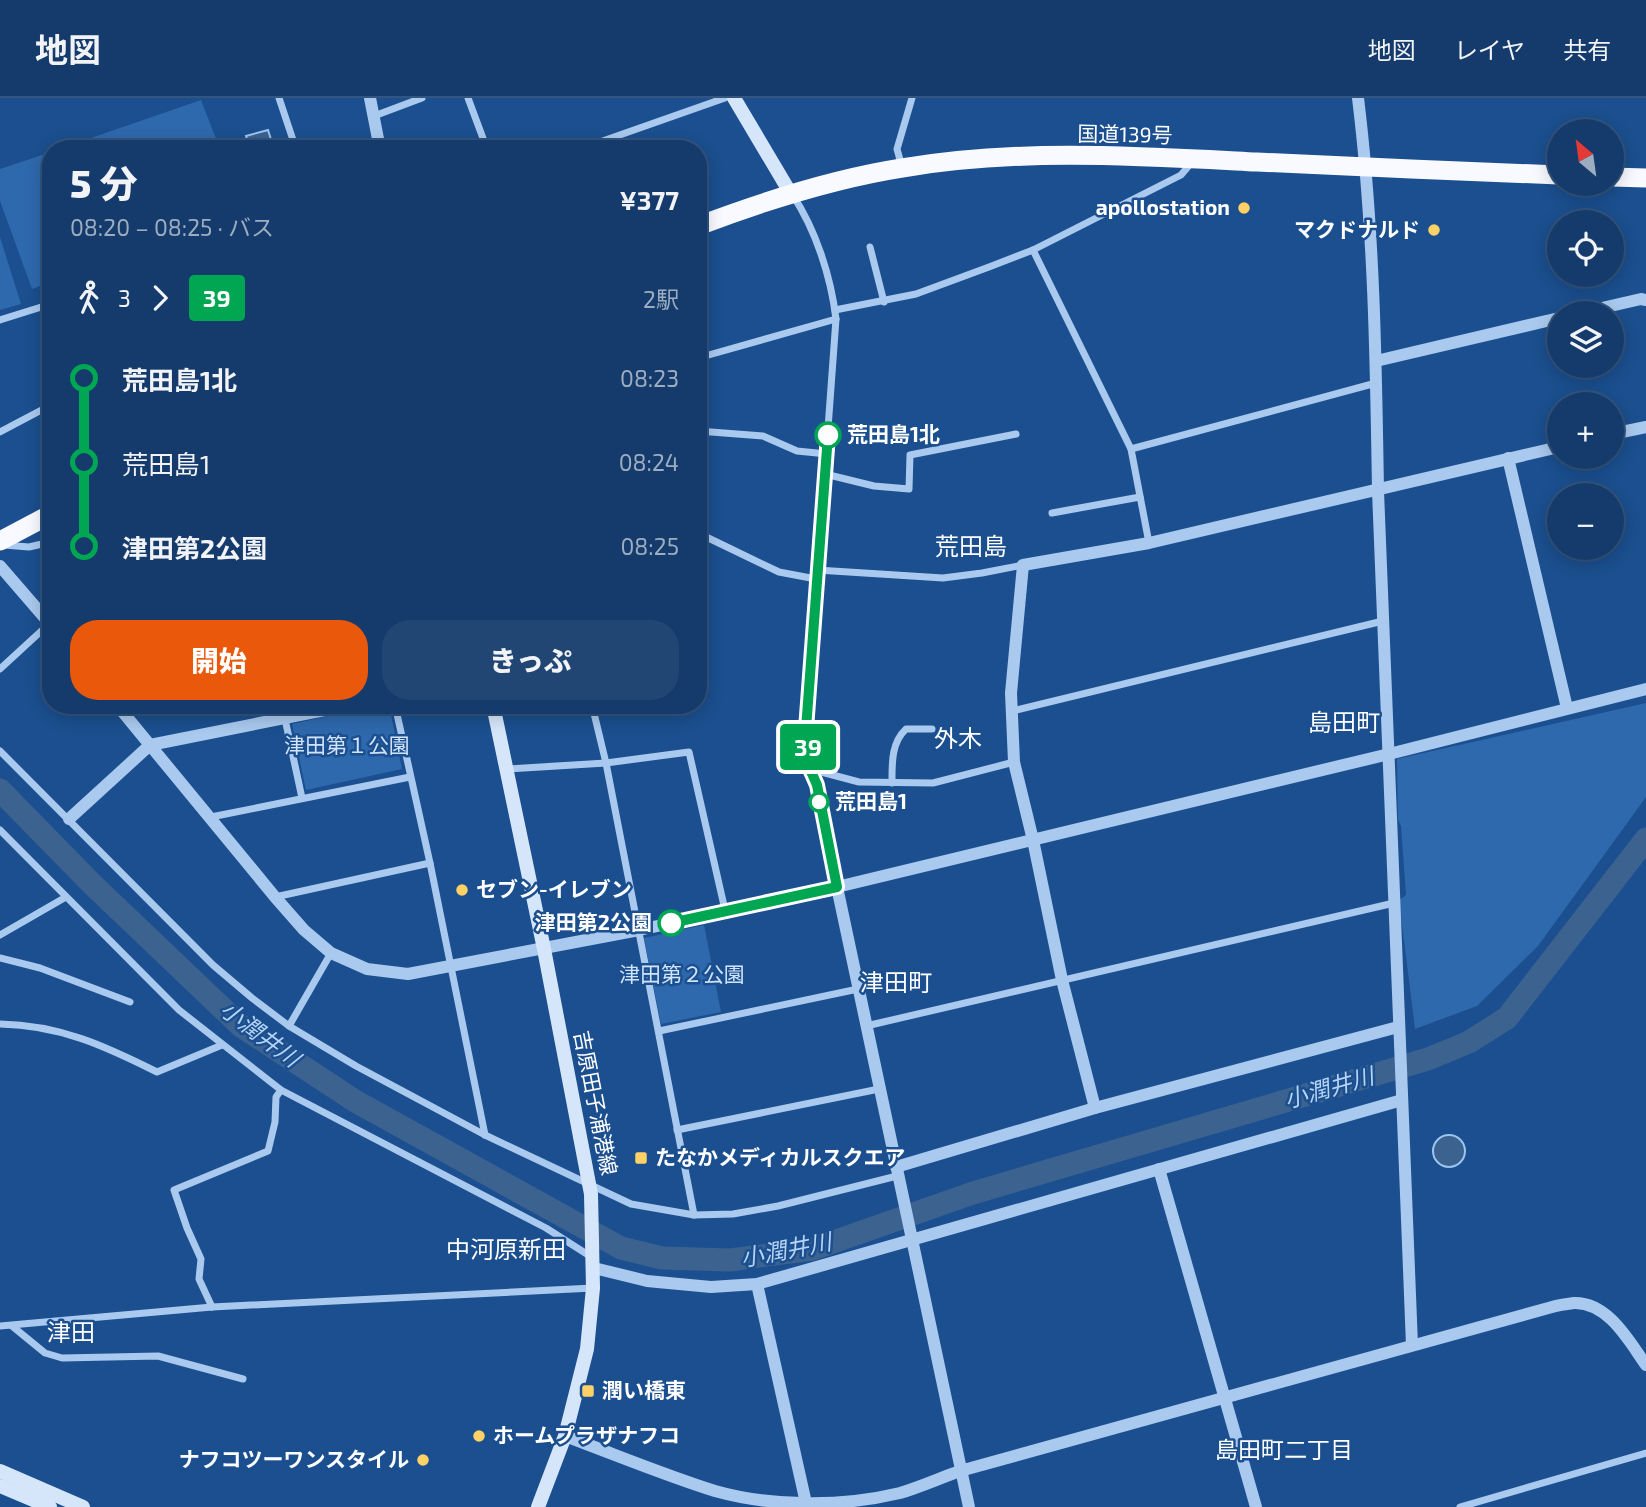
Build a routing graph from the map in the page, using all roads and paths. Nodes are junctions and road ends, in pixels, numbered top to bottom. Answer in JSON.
{"nodes":[{"id":1,"x":279,"y":98,"type":"edge"},
{"id":2,"x":370,"y":98,"type":"edge"},
{"id":3,"x":422,"y":98,"type":"edge"},
{"id":4,"x":468,"y":98,"type":"edge"},
{"id":5,"x":724,"y":98,"type":"edge"},
{"id":6,"x":734,"y":98,"type":"edge"},
{"id":7,"x":912,"y":98,"type":"edge"},
{"id":8,"x":1358,"y":98,"type":"edge"},
{"id":9,"x":374,"y":116,"type":"junction"},
{"id":10,"x":293,"y":140,"type":"edge"},
{"id":11,"x":378,"y":140,"type":"edge"},
{"id":12,"x":484,"y":140,"type":"edge"},
{"id":13,"x":605,"y":140,"type":"edge"},
{"id":14,"x":1195,"y":159,"type":"junction"},
{"id":15,"x":1366,"y":167,"type":"junction"},
{"id":16,"x":902,"y":168,"type":"junction"},
{"id":17,"x":1547,"y":175,"type":"edge"},
{"id":18,"x":1624,"y":177,"type":"edge"},
{"id":19,"x":1646,"y":178,"type":"edge"},
{"id":20,"x":791,"y":194,"type":"junction"},
{"id":21,"x":707,"y":223,"type":"edge"},
{"id":22,"x":870,"y":247,"type":"dead end"},
{"id":23,"x":1033,"y":250,"type":"junction"},
{"id":24,"x":1646,"y":300,"type":"edge"},
{"id":25,"x":884,"y":302,"type":"junction"},
{"id":26,"x":1624,"y":303,"type":"edge"},
{"id":27,"x":42,"y":307,"type":"edge"},
{"id":28,"x":835,"y":310,"type":"junction"},
{"id":29,"x":836,"y":319,"type":"junction"},
{"id":30,"x":0,"y":320,"type":"edge"},
{"id":31,"x":1547,"y":321,"type":"edge"},
{"id":32,"x":707,"y":355,"type":"edge"},
{"id":33,"x":1376,"y":361,"type":"junction"},
{"id":34,"x":1376,"y":383,"type":"junction"},
{"id":35,"x":42,"y":410,"type":"edge"},
{"id":36,"x":1646,"y":427,"type":"edge"},
{"id":37,"x":0,"y":432,"type":"edge"},
{"id":38,"x":707,"y":432,"type":"edge"},
{"id":39,"x":1624,"y":432,"type":"edge"},
{"id":40,"x":1016,"y":434,"type":"dead end"},
{"id":41,"x":1131,"y":449,"type":"junction"},
{"id":42,"x":1547,"y":450,"type":"edge"},
{"id":43,"x":827,"y":454,"type":"junction"},
{"id":44,"x":1508,"y":458,"type":"junction"},
{"id":45,"x":825,"y":474,"type":"junction"},
{"id":46,"x":1378,"y":491,"type":"junction"},
{"id":47,"x":1140,"y":497,"type":"junction"},
{"id":48,"x":1052,"y":513,"type":"dead end"},
{"id":49,"x":42,"y":519,"type":"edge"},
{"id":50,"x":707,"y":537,"type":"edge"},
{"id":51,"x":0,"y":543,"type":"edge"},
{"id":52,"x":42,"y":544,"type":"edge"},
{"id":53,"x":1149,"y":544,"type":"junction"},
{"id":54,"x":1023,"y":565,"type":"junction"},
{"id":55,"x":0,"y":566,"type":"edge"},
{"id":56,"x":817,"y":570,"type":"junction"},
{"id":57,"x":816,"y":579,"type":"junction"},
{"id":58,"x":42,"y":615,"type":"edge"},
{"id":59,"x":1383,"y":621,"type":"junction"},
{"id":60,"x":42,"y":631,"type":"edge"},
{"id":61,"x":0,"y":669,"type":"edge"},
{"id":62,"x":1646,"y":689,"type":"edge"},
{"id":63,"x":1567,"y":708,"type":"junction"},
{"id":64,"x":1012,"y":711,"type":"junction"},
{"id":65,"x":124,"y":714,"type":"edge"},
{"id":66,"x":293,"y":714,"type":"edge"},
{"id":67,"x":397,"y":714,"type":"edge"},
{"id":68,"x":495,"y":714,"type":"edge"},
{"id":69,"x":594,"y":714,"type":"edge"},
{"id":70,"x":285,"y":719,"type":"junction"},
{"id":71,"x":932,"y":729,"type":"dead end"},
{"id":72,"x":150,"y":745,"type":"junction"},
{"id":73,"x":0,"y":751,"type":"edge"},
{"id":74,"x":1389,"y":754,"type":"junction"},
{"id":75,"x":1014,"y":762,"type":"junction"},
{"id":76,"x":606,"y":764,"type":"junction"},
{"id":77,"x":506,"y":769,"type":"junction"},
{"id":78,"x":810,"y":769,"type":"junction"},
{"id":79,"x":410,"y":777,"type":"junction"},
{"id":80,"x":892,"y":783,"type":"junction"},
{"id":81,"x":302,"y":798,"type":"junction"},
{"id":82,"x":211,"y":817,"type":"junction"},
{"id":83,"x":69,"y":819,"type":"junction"},
{"id":84,"x":0,"y":830,"type":"edge"},
{"id":85,"x":1033,"y":840,"type":"junction"},
{"id":86,"x":430,"y":863,"type":"junction"},
{"id":87,"x":837,"y":887,"type":"junction"},
{"id":88,"x":66,"y":897,"type":"junction"},
{"id":89,"x":275,"y":897,"type":"junction"},
{"id":90,"x":1394,"y":902,"type":"junction"},
{"id":91,"x":725,"y":910,"type":"junction"},
{"id":92,"x":639,"y":930,"type":"junction"},
{"id":93,"x":0,"y":935,"type":"edge"},
{"id":94,"x":544,"y":949,"type":"junction"},
{"id":95,"x":331,"y":953,"type":"junction"},
{"id":96,"x":0,"y":958,"type":"edge"},
{"id":97,"x":451,"y":967,"type":"junction"},
{"id":98,"x":1062,"y":981,"type":"junction"},
{"id":99,"x":858,"y":989,"type":"junction"},
{"id":100,"x":130,"y":1002,"type":"dead end"},
{"id":101,"x":0,"y":1024,"type":"edge"},
{"id":102,"x":289,"y":1026,"type":"junction"},
{"id":103,"x":866,"y":1026,"type":"junction"},
{"id":104,"x":659,"y":1031,"type":"junction"},
{"id":105,"x":1399,"y":1031,"type":"junction"},
{"id":106,"x":222,"y":1045,"type":"junction"},
{"id":107,"x":879,"y":1089,"type":"junction"},
{"id":108,"x":281,"y":1090,"type":"junction"},
{"id":109,"x":1402,"y":1094,"type":"junction"},
{"id":110,"x":1096,"y":1108,"type":"junction"},
{"id":111,"x":677,"y":1130,"type":"junction"},
{"id":112,"x":485,"y":1135,"type":"junction"},
{"id":113,"x":1159,"y":1169,"type":"junction"},
{"id":114,"x":896,"y":1171,"type":"junction"},
{"id":115,"x":591,"y":1189,"type":"junction"},
{"id":116,"x":694,"y":1215,"type":"junction"},
{"id":117,"x":911,"y":1240,"type":"junction"},
{"id":118,"x":594,"y":1260,"type":"junction"},
{"id":119,"x":757,"y":1284,"type":"junction"},
{"id":120,"x":593,"y":1287,"type":"junction"},
{"id":121,"x":212,"y":1307,"type":"junction"},
{"id":122,"x":0,"y":1326,"type":"edge"},
{"id":123,"x":12,"y":1326,"type":"junction"},
{"id":124,"x":1412,"y":1345,"type":"junction"},
{"id":125,"x":1646,"y":1365,"type":"edge"},
{"id":126,"x":243,"y":1378,"type":"dead end"},
{"id":127,"x":1226,"y":1398,"type":"junction"},
{"id":128,"x":565,"y":1436,"type":"junction"},
{"id":129,"x":1646,"y":1453,"type":"edge"},
{"id":130,"x":0,"y":1471,"type":"edge"},
{"id":131,"x":960,"y":1471,"type":"junction"},
{"id":132,"x":0,"y":1486,"type":"edge"},
{"id":133,"x":806,"y":1503,"type":"junction"},
{"id":134,"x":50,"y":1507,"type":"edge"},
{"id":135,"x":83,"y":1507,"type":"edge"},
{"id":136,"x":538,"y":1507,"type":"edge"},
{"id":137,"x":969,"y":1507,"type":"edge"},
{"id":138,"x":1256,"y":1507,"type":"edge"},
{"id":139,"x":1460,"y":1507,"type":"edge"}],
"edges":[{"from":1,"to":10,"type":"street"},
{"from":2,"to":9,"type":"street"},
{"from":3,"to":9,"type":"street"},
{"from":4,"to":12,"type":"street"},
{"from":5,"to":13,"type":"street"},
{"from":6,"to":20,"type":"main road"},
{"from":7,"to":16,"type":"street"},
{"from":8,"to":15,"type":"street"},
{"from":9,"to":11,"type":"street"},
{"from":14,"to":15,"type":"highway","name":"国道139号"},
{"from":14,"to":16,"type":"highway","name":"国道139号"},
{"from":14,"to":23,"type":"street"},
{"from":15,"to":17,"type":"highway","name":"国道139号"},
{"from":15,"to":33,"type":"street"},
{"from":16,"to":20,"type":"highway","name":"国道139号"},
{"from":18,"to":19,"type":"highway"},
{"from":20,"to":21,"type":"highway","name":"国道139号"},
{"from":20,"to":28,"type":"street"},
{"from":22,"to":25,"type":"street"},
{"from":23,"to":25,"type":"street"},
{"from":23,"to":41,"type":"street"},
{"from":24,"to":26,"type":"street"},
{"from":25,"to":28,"type":"street"},
{"from":27,"to":30,"type":"street"},
{"from":28,"to":29,"type":"street"},
{"from":29,"to":32,"type":"street"},
{"from":29,"to":43,"type":"street"},
{"from":31,"to":33,"type":"street"},
{"from":33,"to":34,"type":"street"},
{"from":34,"to":41,"type":"street"},
{"from":34,"to":46,"type":"street"},
{"from":35,"to":37,"type":"street"},
{"from":36,"to":39,"type":"street"},
{"from":38,"to":43,"type":"street"},
{"from":40,"to":45,"type":"street"},
{"from":41,"to":47,"type":"street"},
{"from":42,"to":44,"type":"street"},
{"from":43,"to":45,"type":"street"},
{"from":44,"to":46,"type":"street"},
{"from":44,"to":63,"type":"street"},
{"from":45,"to":56,"type":"street"},
{"from":46,"to":53,"type":"street"},
{"from":46,"to":59,"type":"street"},
{"from":47,"to":48,"type":"street"},
{"from":47,"to":53,"type":"street"},
{"from":49,"to":51,"type":"highway"},
{"from":50,"to":57,"type":"street"},
{"from":51,"to":52,"type":"street"},
{"from":53,"to":54,"type":"street"},
{"from":54,"to":56,"type":"street"},
{"from":54,"to":64,"type":"street"},
{"from":55,"to":58,"type":"street"},
{"from":56,"to":57,"type":"street"},
{"from":57,"to":78,"type":"street"},
{"from":59,"to":64,"type":"street"},
{"from":59,"to":74,"type":"street"},
{"from":60,"to":61,"type":"street"},
{"from":62,"to":63,"type":"street"},
{"from":63,"to":74,"type":"street"},
{"from":64,"to":75,"type":"street"},
{"from":65,"to":72,"type":"street"},
{"from":66,"to":70,"type":"street"},
{"from":67,"to":79,"type":"street"},
{"from":68,"to":77,"type":"main road","name":"吉原田子浦港線"},
{"from":69,"to":76,"type":"street"},
{"from":70,"to":72,"type":"street"},
{"from":70,"to":81,"type":"street"},
{"from":71,"to":80,"type":"street"},
{"from":72,"to":82,"type":"street"},
{"from":72,"to":83,"type":"street"},
{"from":73,"to":83,"type":"street"},
{"from":74,"to":85,"type":"street"},
{"from":74,"to":90,"type":"street"},
{"from":75,"to":80,"type":"street"},
{"from":75,"to":85,"type":"street"},
{"from":76,"to":77,"type":"street"},
{"from":76,"to":91,"type":"street"},
{"from":76,"to":92,"type":"street"},
{"from":77,"to":94,"type":"main road","name":"吉原田子浦港線"},
{"from":78,"to":80,"type":"street"},
{"from":78,"to":87,"type":"street"},
{"from":79,"to":81,"type":"street"},
{"from":79,"to":86,"type":"street"},
{"from":81,"to":82,"type":"street"},
{"from":82,"to":89,"type":"street"},
{"from":83,"to":102,"type":"street"},
{"from":84,"to":88,"type":"street"},
{"from":85,"to":87,"type":"street"},
{"from":85,"to":98,"type":"street"},
{"from":86,"to":89,"type":"street"},
{"from":86,"to":97,"type":"street"},
{"from":87,"to":91,"type":"street"},
{"from":87,"to":99,"type":"street"},
{"from":88,"to":93,"type":"street"},
{"from":88,"to":106,"type":"street"},
{"from":89,"to":95,"type":"street"},
{"from":90,"to":98,"type":"street"},
{"from":90,"to":105,"type":"street"},
{"from":91,"to":92,"type":"street"},
{"from":92,"to":94,"type":"street"},
{"from":92,"to":104,"type":"street"},
{"from":94,"to":97,"type":"street"},
{"from":94,"to":115,"type":"main road","name":"吉原田子浦港線"},
{"from":95,"to":97,"type":"street"},
{"from":95,"to":102,"type":"street"},
{"from":96,"to":100,"type":"street"},
{"from":97,"to":112,"type":"street"},
{"from":98,"to":103,"type":"street"},
{"from":98,"to":110,"type":"street"},
{"from":99,"to":103,"type":"street"},
{"from":99,"to":104,"type":"street"},
{"from":101,"to":106,"type":"street"},
{"from":102,"to":112,"type":"street"},
{"from":103,"to":107,"type":"street"},
{"from":104,"to":111,"type":"street"},
{"from":105,"to":109,"type":"street"},
{"from":105,"to":110,"type":"street"},
{"from":106,"to":108,"type":"street"},
{"from":107,"to":111,"type":"street"},
{"from":107,"to":114,"type":"street"},
{"from":108,"to":118,"type":"street"},
{"from":108,"to":121,"type":"street"},
{"from":109,"to":113,"type":"street"},
{"from":109,"to":124,"type":"street"},
{"from":110,"to":114,"type":"street"},
{"from":111,"to":116,"type":"street"},
{"from":112,"to":115,"type":"street"},
{"from":113,"to":117,"type":"street"},
{"from":113,"to":127,"type":"street"},
{"from":114,"to":116,"type":"street"},
{"from":114,"to":117,"type":"street"},
{"from":115,"to":116,"type":"street"},
{"from":115,"to":118,"type":"main road","name":"吉原田子浦港線"},
{"from":117,"to":119,"type":"street"},
{"from":117,"to":131,"type":"street"},
{"from":118,"to":119,"type":"street"},
{"from":118,"to":120,"type":"main road","name":"吉原田子浦港線"},
{"from":119,"to":133,"type":"street"},
{"from":120,"to":121,"type":"street"},
{"from":120,"to":128,"type":"main road","name":"吉原田子浦港線"},
{"from":121,"to":123,"type":"street"},
{"from":122,"to":123,"type":"street"},
{"from":123,"to":126,"type":"street"},
{"from":124,"to":125,"type":"street"},
{"from":124,"to":127,"type":"street"},
{"from":127,"to":131,"type":"street"},
{"from":127,"to":138,"type":"street"},
{"from":128,"to":133,"type":"street"},
{"from":128,"to":136,"type":"main road","name":"吉原田子浦港線"},
{"from":129,"to":139,"type":"street"},
{"from":130,"to":135,"type":"main road"},
{"from":131,"to":133,"type":"street"},
{"from":131,"to":137,"type":"street"},
{"from":132,"to":134,"type":"main road"}]}
